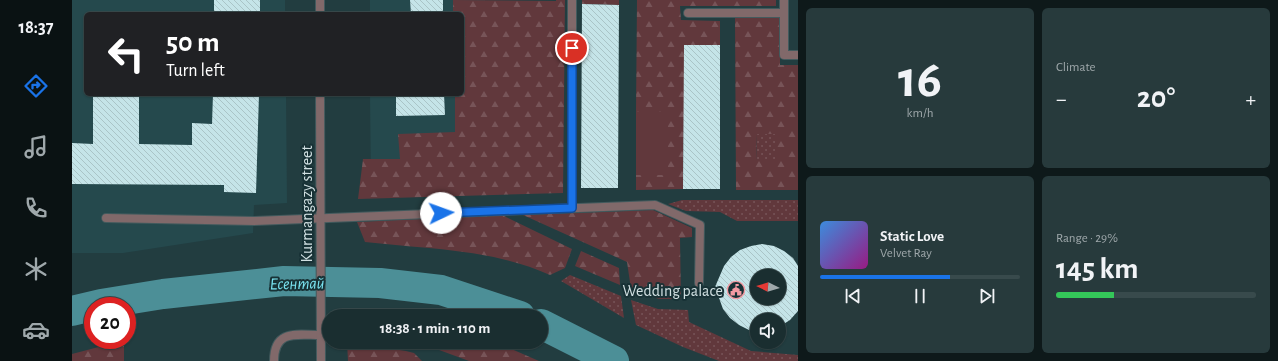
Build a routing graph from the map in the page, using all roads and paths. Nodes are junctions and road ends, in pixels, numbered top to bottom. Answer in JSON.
{"nodes":[{"id":1,"x":320,"y":0,"type":"edge"},
{"id":2,"x":572,"y":0,"type":"edge"},
{"id":3,"x":784,"y":0,"type":"edge"},
{"id":4,"x":320,"y":12,"type":"edge"},
{"id":5,"x":688,"y":13,"type":"dead end"},
{"id":6,"x":784,"y":13,"type":"junction"},
{"id":7,"x":798,"y":55,"type":"edge"},
{"id":8,"x":320,"y":96,"type":"edge"},
{"id":9,"x":572,"y":208,"type":"junction"},
{"id":10,"x":106,"y":218,"type":"dead end"},
{"id":11,"x":320,"y":218,"type":"junction"},
{"id":12,"x":699,"y":282,"type":"dead end"},
{"id":13,"x":320,"y":335,"type":"junction"},
{"id":14,"x":274,"y":361,"type":"edge"},
{"id":15,"x":321,"y":361,"type":"edge"}],
"edges":[{"from":1,"to":4,"type":"street"},
{"from":2,"to":9,"type":"street"},
{"from":3,"to":6,"type":"street"},
{"from":5,"to":6,"type":"street"},
{"from":6,"to":7,"type":"street"},
{"from":8,"to":11,"type":"street","name":"Kurmangazy street"},
{"from":9,"to":11,"type":"street"},
{"from":9,"to":12,"type":"street"},
{"from":10,"to":11,"type":"street"},
{"from":11,"to":13,"type":"street","name":"Kurmangazy street"},
{"from":13,"to":14,"type":"street"},
{"from":13,"to":15,"type":"street","name":"Kurmangazy street"}]}
